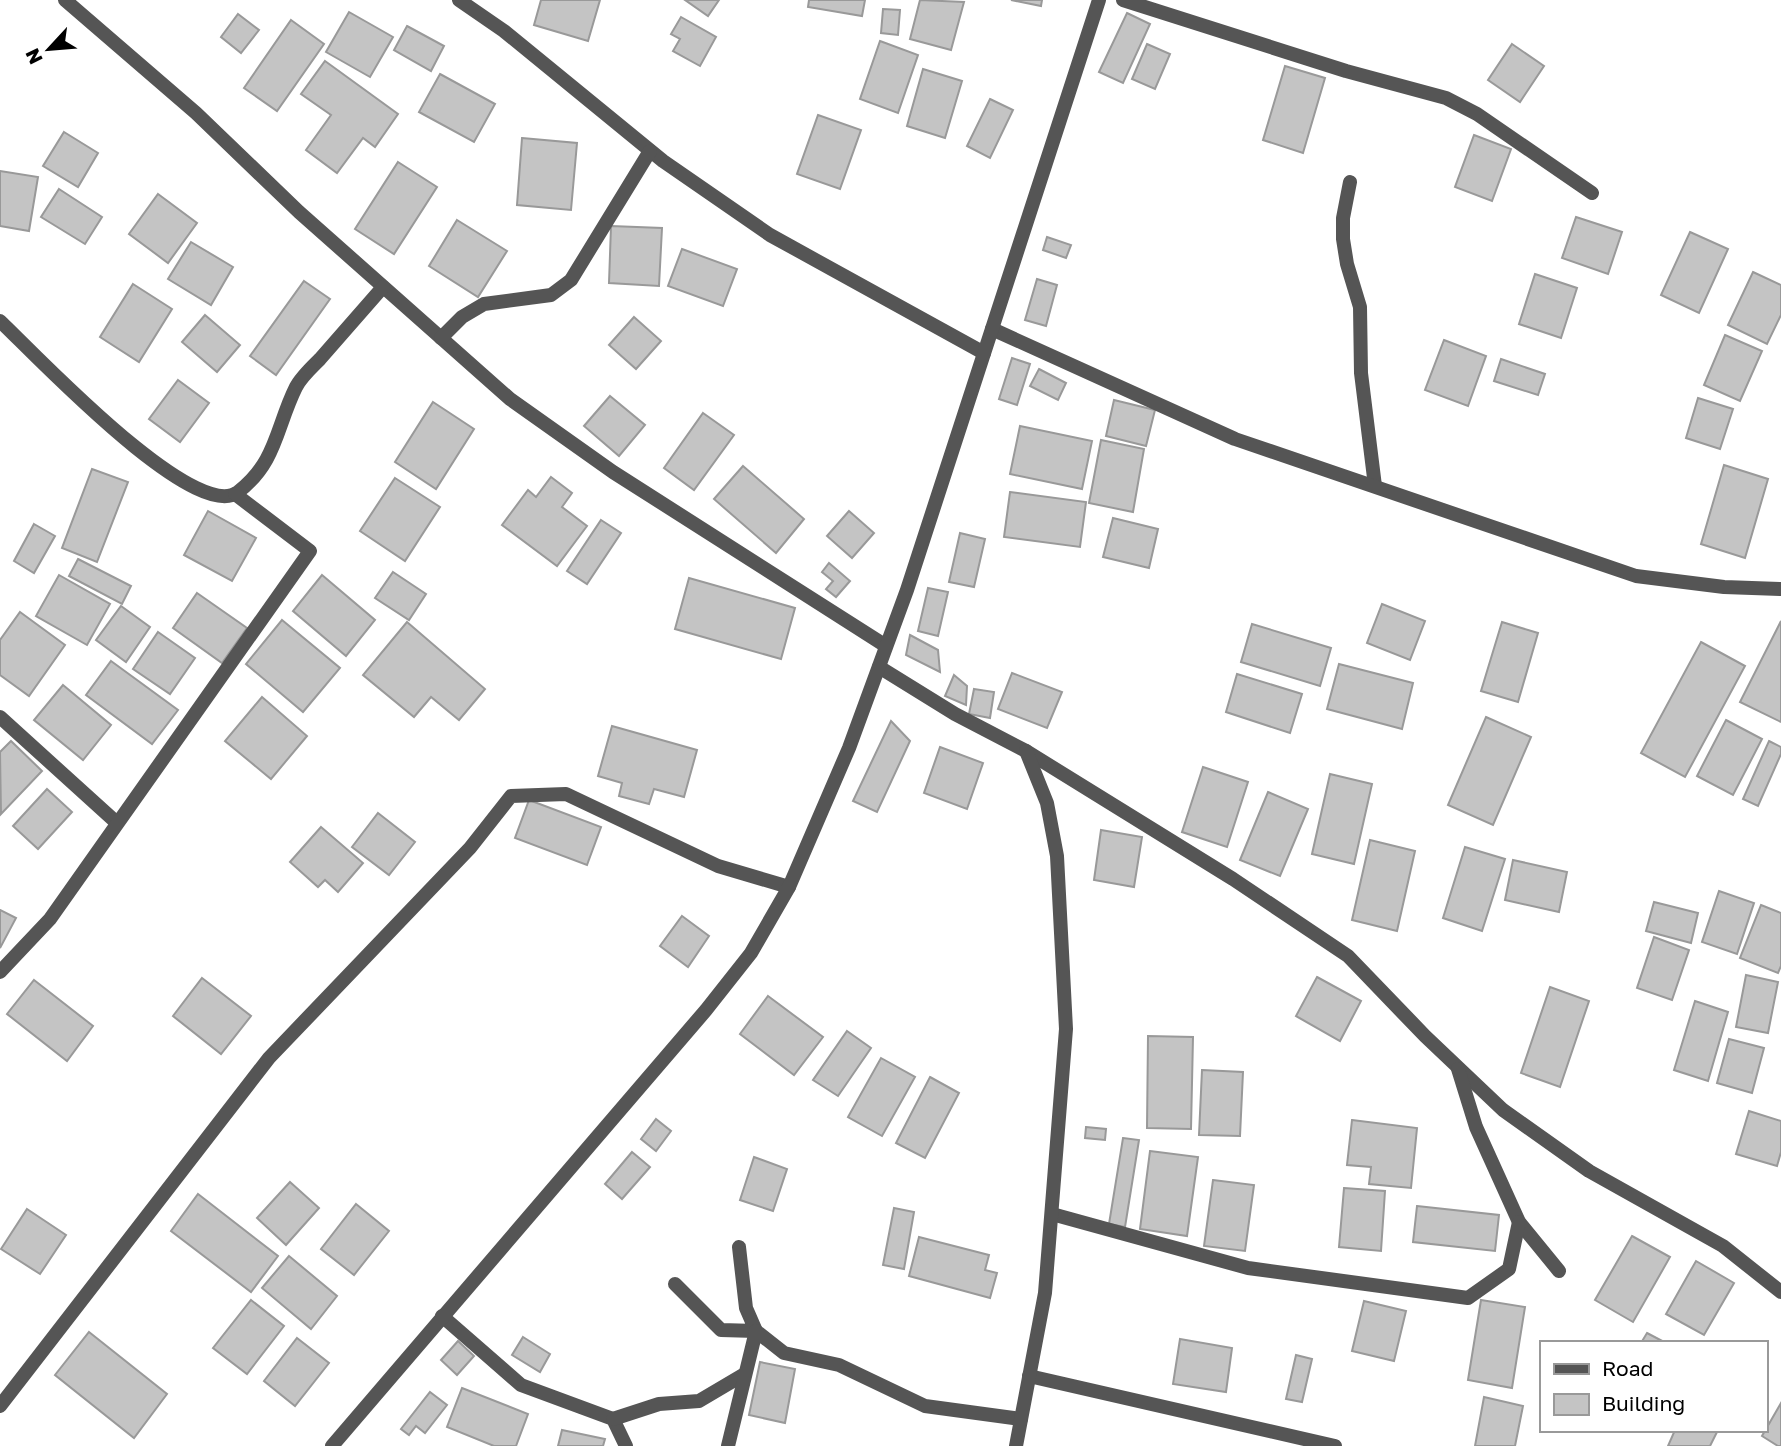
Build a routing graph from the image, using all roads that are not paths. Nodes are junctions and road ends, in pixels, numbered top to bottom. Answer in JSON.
{"nodes":[{"id":1,"x":65,"y":0,"type":"edge"},
{"id":2,"x":459,"y":0,"type":"edge"},
{"id":3,"x":1100,"y":0,"type":"edge"},
{"id":4,"x":1123,"y":0,"type":"edge"},
{"id":5,"x":650,"y":150,"type":"junction"},
{"id":6,"x":1350,"y":182,"type":"dead end"},
{"id":7,"x":1592,"y":193,"type":"dead end"},
{"id":8,"x":383,"y":287,"type":"junction"},
{"id":9,"x":0,"y":321,"type":"edge"},
{"id":10,"x":992,"y":329,"type":"junction"},
{"id":11,"x":441,"y":338,"type":"junction"},
{"id":12,"x":984,"y":354,"type":"junction"},
{"id":13,"x":1375,"y":486,"type":"junction"},
{"id":14,"x":235,"y":494,"type":"junction"},
{"id":15,"x":1781,"y":589,"type":"edge"},
{"id":16,"x":886,"y":646,"type":"junction"},
{"id":17,"x":879,"y":667,"type":"junction"},
{"id":18,"x":0,"y":717,"type":"edge"},
{"id":19,"x":1026,"y":751,"type":"junction"},
{"id":20,"x":117,"y":823,"type":"junction"},
{"id":21,"x":789,"y":887,"type":"junction"},
{"id":22,"x":0,"y":972,"type":"edge"},
{"id":23,"x":1458,"y":1067,"type":"junction"},
{"id":24,"x":1052,"y":1214,"type":"junction"},
{"id":25,"x":1519,"y":1222,"type":"junction"},
{"id":26,"x":739,"y":1247,"type":"dead end"},
{"id":27,"x":1559,"y":1271,"type":"dead end"},
{"id":28,"x":675,"y":1284,"type":"dead end"},
{"id":29,"x":1781,"y":1292,"type":"edge"},
{"id":30,"x":442,"y":1316,"type":"junction"},
{"id":31,"x":756,"y":1331,"type":"junction"},
{"id":32,"x":743,"y":1375,"type":"junction"},
{"id":33,"x":1029,"y":1376,"type":"junction"},
{"id":34,"x":0,"y":1406,"type":"edge"},
{"id":35,"x":613,"y":1419,"type":"junction"},
{"id":36,"x":1021,"y":1419,"type":"junction"},
{"id":37,"x":332,"y":1446,"type":"edge"},
{"id":38,"x":626,"y":1446,"type":"edge"},
{"id":39,"x":728,"y":1446,"type":"edge"},
{"id":40,"x":1016,"y":1446,"type":"edge"},
{"id":41,"x":1335,"y":1446,"type":"edge"}],
"edges":[{"from":1,"to":8,"type":"street"},
{"from":2,"to":5,"type":"street"},
{"from":3,"to":10,"type":"street"},
{"from":4,"to":7,"type":"street"},
{"from":5,"to":11,"type":"street"},
{"from":5,"to":12,"type":"street"},
{"from":6,"to":13,"type":"street"},
{"from":8,"to":11,"type":"street"},
{"from":8,"to":14,"type":"street"},
{"from":9,"to":14,"type":"street"},
{"from":10,"to":12,"type":"street"},
{"from":10,"to":13,"type":"street"},
{"from":11,"to":16,"type":"street"},
{"from":12,"to":16,"type":"street"},
{"from":13,"to":15,"type":"street"},
{"from":14,"to":20,"type":"street"},
{"from":16,"to":17,"type":"street"},
{"from":17,"to":19,"type":"street"},
{"from":17,"to":21,"type":"street"},
{"from":18,"to":20,"type":"street"},
{"from":19,"to":23,"type":"street"},
{"from":19,"to":24,"type":"street"},
{"from":20,"to":22,"type":"street"},
{"from":21,"to":30,"type":"street"},
{"from":21,"to":34,"type":"street"},
{"from":23,"to":25,"type":"street"},
{"from":23,"to":29,"type":"street"},
{"from":24,"to":25,"type":"street"},
{"from":24,"to":33,"type":"street"},
{"from":25,"to":27,"type":"street"},
{"from":26,"to":31,"type":"street"},
{"from":28,"to":31,"type":"street"},
{"from":30,"to":35,"type":"street"},
{"from":30,"to":37,"type":"street"},
{"from":31,"to":32,"type":"street"},
{"from":31,"to":36,"type":"street"},
{"from":32,"to":35,"type":"street"},
{"from":32,"to":39,"type":"street"},
{"from":33,"to":36,"type":"street"},
{"from":33,"to":41,"type":"street"},
{"from":35,"to":38,"type":"street"},
{"from":36,"to":40,"type":"street"}]}
